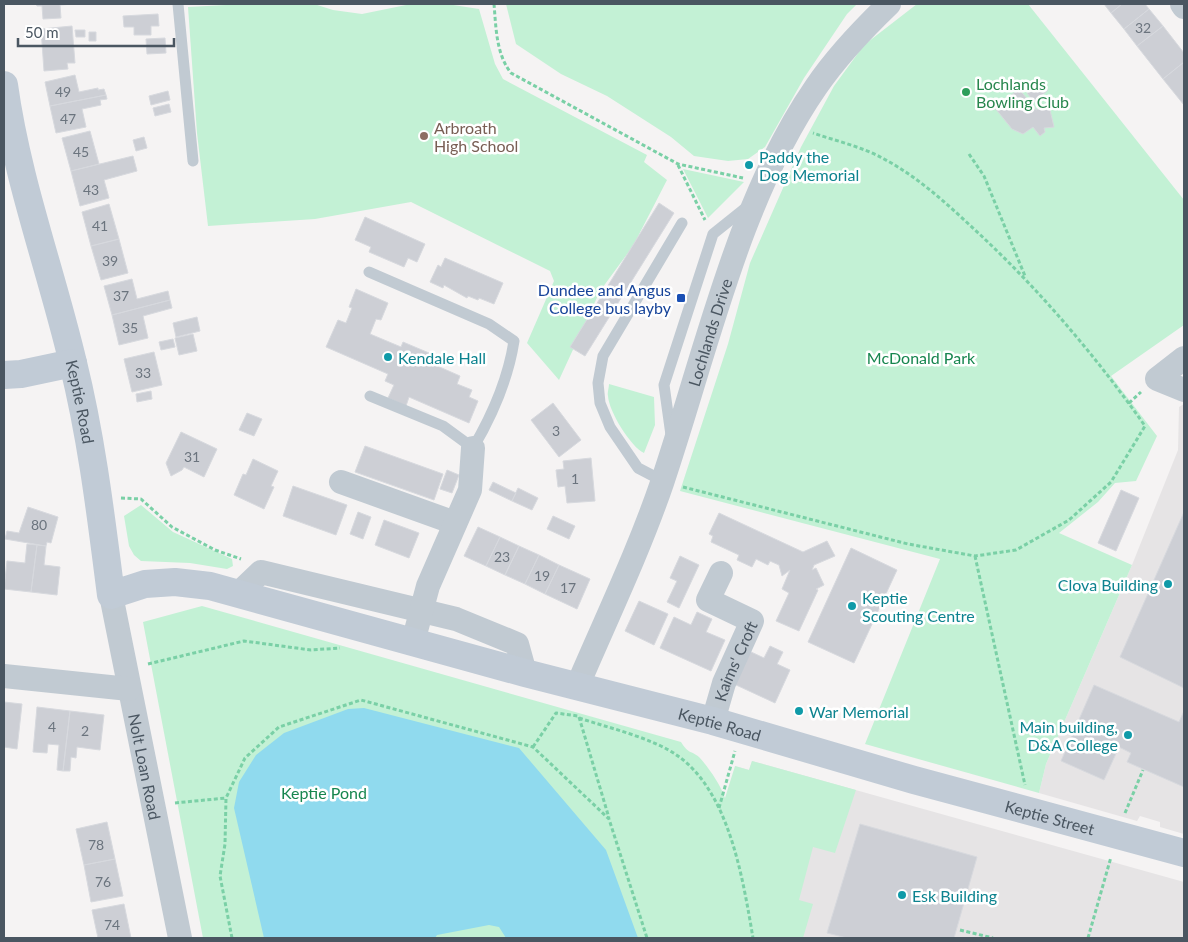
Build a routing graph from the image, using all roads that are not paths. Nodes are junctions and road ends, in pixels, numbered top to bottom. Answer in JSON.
{"nodes":[{"id":1,"x":178,"y":4,"type":"edge"},
{"id":2,"x":888,"y":4,"type":"edge"},
{"id":3,"x":4,"y":85,"type":"edge"},
{"id":4,"x":194,"y":161,"type":"dead end"},
{"id":5,"x":759,"y":191,"type":"junction"},
{"id":6,"x":682,"y":223,"type":"dead end"},
{"id":7,"x":369,"y":272,"type":"dead end"},
{"id":8,"x":1184,"y":358,"type":"edge"},
{"id":9,"x":74,"y":363,"type":"junction"},
{"id":10,"x":4,"y":375,"type":"edge"},
{"id":11,"x":1184,"y":390,"type":"edge"},
{"id":12,"x":370,"y":396,"type":"dead end"},
{"id":13,"x":473,"y":448,"type":"junction"},
{"id":14,"x":673,"y":449,"type":"junction"},
{"id":15,"x":663,"y":481,"type":"junction"},
{"id":16,"x":341,"y":482,"type":"dead end"},
{"id":17,"x":455,"y":523,"type":"junction"},
{"id":18,"x":721,"y":573,"type":"dead end"},
{"id":19,"x":238,"y":593,"type":"junction"},
{"id":20,"x":111,"y":595,"type":"junction"},
{"id":21,"x":422,"y":610,"type":"junction"},
{"id":22,"x":413,"y":642,"type":"junction"},
{"id":23,"x":525,"y":673,"type":"junction"},
{"id":24,"x":4,"y":676,"type":"edge"},
{"id":25,"x":127,"y":679,"type":"junction"},
{"id":26,"x":577,"y":687,"type":"junction"},
{"id":27,"x":713,"y":721,"type":"junction"},
{"id":28,"x":914,"y":780,"type":"joint"},
{"id":29,"x":1184,"y":853,"type":"edge"},
{"id":30,"x":180,"y":938,"type":"edge"}],
"edges":[{"from":1,"to":4,"type":"lane"},
{"from":2,"to":5,"type":"street","name":"Lochlands Drive"},
{"from":3,"to":9,"type":"main road","name":"Keptie Road"},
{"from":5,"to":14,"type":"street","name":"Lochlands Drive"},
{"from":5,"to":14,"type":"lane"},
{"from":6,"to":15,"type":"lane"},
{"from":7,"to":13,"type":"lane"},
{"from":8,"to":11,"type":"street"},
{"from":9,"to":10,"type":"main road"},
{"from":9,"to":20,"type":"main road","name":"Keptie Road"},
{"from":12,"to":13,"type":"lane"},
{"from":13,"to":17,"type":"street"},
{"from":14,"to":15,"type":"street","name":"Lochlands Drive"},
{"from":15,"to":26,"type":"street","name":"Lochlands Drive"},
{"from":16,"to":17,"type":"street"},
{"from":17,"to":21,"type":"street"},
{"from":18,"to":27,"type":"street","name":"Kaims' Croft"},
{"from":19,"to":20,"type":"main road","name":"Keptie Road"},
{"from":19,"to":21,"type":"street"},
{"from":19,"to":22,"type":"main road","name":"Keptie Road"},
{"from":20,"to":25,"type":"street","name":"Nolt Loan Road"},
{"from":21,"to":22,"type":"street"},
{"from":21,"to":23,"type":"street"},
{"from":22,"to":23,"type":"main road","name":"Keptie Road"},
{"from":23,"to":26,"type":"main road","name":"Keptie Road"},
{"from":24,"to":25,"type":"street"},
{"from":25,"to":30,"type":"street","name":"Nolt Loan Road"},
{"from":26,"to":27,"type":"main road","name":"Keptie Road"},
{"from":27,"to":28,"type":"main road","name":"Keptie Road"},
{"from":28,"to":29,"type":"main road","name":"Keptie Street"}]}
